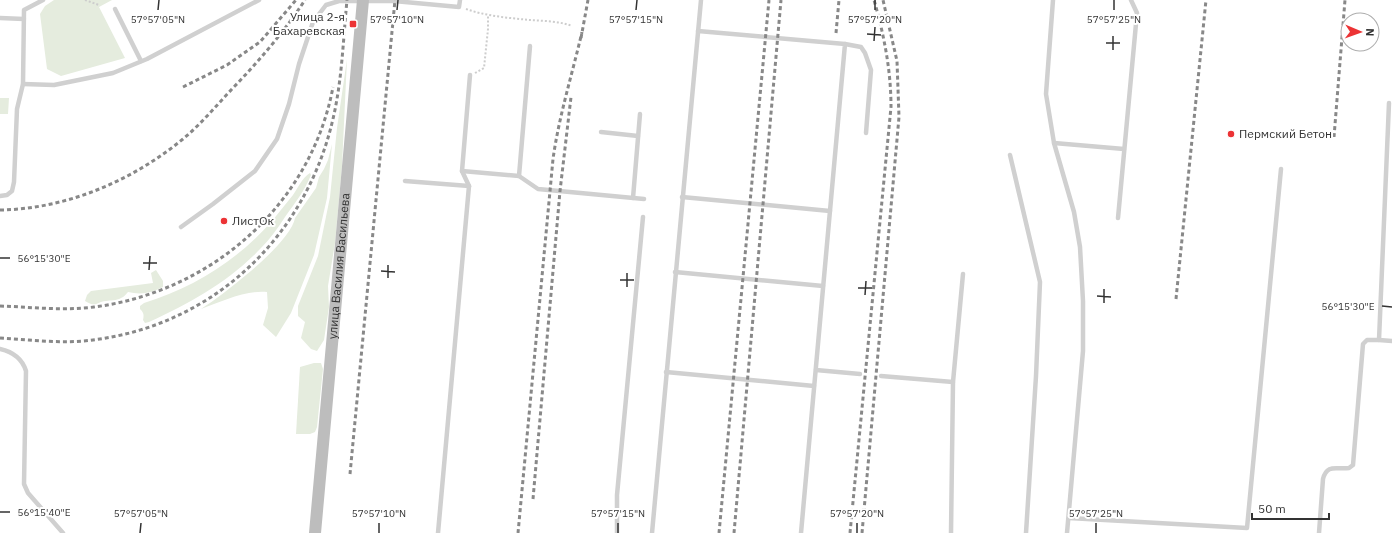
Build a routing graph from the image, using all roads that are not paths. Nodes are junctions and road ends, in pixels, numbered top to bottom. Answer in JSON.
{"nodes":[{"id":1,"x":43,"y":0,"type":"edge"},
{"id":2,"x":259,"y":0,"type":"edge"},
{"id":3,"x":460,"y":0,"type":"edge"},
{"id":4,"x":700,"y":0,"type":"edge"},
{"id":5,"x":1053,"y":0,"type":"edge"},
{"id":6,"x":1131,"y":0,"type":"edge"},
{"id":7,"x":363,"y":1,"type":"edge"},
{"id":8,"x":115,"y":9,"type":"dead end"},
{"id":9,"x":0,"y":18,"type":"edge"},
{"id":10,"x":24,"y":19,"type":"junction"},
{"id":11,"x":698,"y":31,"type":"junction"},
{"id":12,"x":845,"y":44,"type":"junction"},
{"id":13,"x":530,"y":46,"type":"dead end"},
{"id":14,"x":141,"y":61,"type":"junction"},
{"id":15,"x":470,"y":75,"type":"road end"},
{"id":16,"x":23,"y":84,"type":"junction"},
{"id":17,"x":1389,"y":103,"type":"dead end"},
{"id":18,"x":640,"y":114,"type":"dead end"},
{"id":19,"x":601,"y":132,"type":"dead end"},
{"id":20,"x":866,"y":133,"type":"dead end"},
{"id":21,"x":638,"y":136,"type":"junction"},
{"id":22,"x":1054,"y":143,"type":"junction"},
{"id":23,"x":1124,"y":149,"type":"junction"},
{"id":24,"x":1010,"y":155,"type":"dead end"},
{"id":25,"x":1281,"y":169,"type":"dead end"},
{"id":26,"x":462,"y":171,"type":"junction"},
{"id":27,"x":519,"y":176,"type":"junction"},
{"id":28,"x":405,"y":181,"type":"dead end"},
{"id":29,"x":469,"y":186,"type":"junction"},
{"id":30,"x":0,"y":196,"type":"edge"},
{"id":31,"x":682,"y":197,"type":"junction"},
{"id":32,"x":633,"y":198,"type":"junction"},
{"id":33,"x":1385,"y":198,"type":"junction"},
{"id":34,"x":1392,"y":198,"type":"edge"},
{"id":35,"x":644,"y":199,"type":"dead end"},
{"id":36,"x":830,"y":211,"type":"junction"},
{"id":37,"x":643,"y":217,"type":"dead end"},
{"id":38,"x":1118,"y":218,"type":"dead end"},
{"id":39,"x":181,"y":227,"type":"dead end"},
{"id":40,"x":676,"y":272,"type":"junction"},
{"id":41,"x":963,"y":274,"type":"dead end"},
{"id":42,"x":823,"y":286,"type":"junction"},
{"id":43,"x":1379,"y":340,"type":"junction"},
{"id":44,"x":1392,"y":341,"type":"edge"},
{"id":45,"x":0,"y":349,"type":"edge"},
{"id":46,"x":816,"y":370,"type":"junction"},
{"id":47,"x":666,"y":372,"type":"junction"},
{"id":48,"x":860,"y":374,"type":"dead end"},
{"id":49,"x":881,"y":376,"type":"dead end"},
{"id":50,"x":953,"y":382,"type":"junction"},
{"id":51,"x":814,"y":386,"type":"junction"},
{"id":52,"x":1069,"y":518,"type":"junction"},
{"id":53,"x":63,"y":533,"type":"edge"},
{"id":54,"x":315,"y":533,"type":"edge"},
{"id":55,"x":438,"y":533,"type":"edge"},
{"id":56,"x":617,"y":533,"type":"edge"},
{"id":57,"x":652,"y":533,"type":"edge"},
{"id":58,"x":801,"y":533,"type":"edge"},
{"id":59,"x":951,"y":533,"type":"edge"},
{"id":60,"x":1026,"y":533,"type":"edge"},
{"id":61,"x":1068,"y":533,"type":"edge"},
{"id":62,"x":1319,"y":533,"type":"edge"}],
"edges":[{"from":1,"to":10,"type":"lane"},
{"from":2,"to":14,"type":"lane"},
{"from":3,"to":7,"type":"lane"},
{"from":4,"to":11,"type":"lane"},
{"from":5,"to":22,"type":"lane"},
{"from":6,"to":23,"type":"lane"},
{"from":7,"to":39,"type":"lane"},
{"from":7,"to":54,"type":"main road","name":"улица Василия Васильева"},
{"from":8,"to":14,"type":"lane"},
{"from":9,"to":10,"type":"lane"},
{"from":10,"to":16,"type":"lane"},
{"from":11,"to":12,"type":"lane"},
{"from":11,"to":31,"type":"lane"},
{"from":12,"to":20,"type":"lane"},
{"from":12,"to":36,"type":"lane"},
{"from":13,"to":27,"type":"lane"},
{"from":14,"to":16,"type":"lane"},
{"from":15,"to":26,"type":"lane"},
{"from":16,"to":30,"type":"lane"},
{"from":17,"to":33,"type":"lane"},
{"from":18,"to":21,"type":"lane"},
{"from":19,"to":21,"type":"lane"},
{"from":21,"to":32,"type":"lane"},
{"from":22,"to":23,"type":"lane"},
{"from":22,"to":52,"type":"lane"},
{"from":23,"to":38,"type":"lane"},
{"from":24,"to":60,"type":"lane"},
{"from":25,"to":52,"type":"lane"},
{"from":26,"to":27,"type":"lane"},
{"from":26,"to":29,"type":"lane"},
{"from":27,"to":32,"type":"lane"},
{"from":28,"to":29,"type":"lane"},
{"from":29,"to":55,"type":"lane"},
{"from":31,"to":36,"type":"lane"},
{"from":31,"to":40,"type":"lane"},
{"from":32,"to":35,"type":"lane"},
{"from":33,"to":34,"type":"lane"},
{"from":33,"to":43,"type":"lane"},
{"from":36,"to":42,"type":"lane"},
{"from":37,"to":56,"type":"lane"},
{"from":40,"to":42,"type":"lane"},
{"from":40,"to":47,"type":"lane"},
{"from":41,"to":50,"type":"lane"},
{"from":42,"to":46,"type":"lane"},
{"from":43,"to":44,"type":"lane"},
{"from":43,"to":62,"type":"lane"},
{"from":45,"to":53,"type":"lane"},
{"from":46,"to":48,"type":"lane"},
{"from":46,"to":51,"type":"lane"},
{"from":47,"to":51,"type":"lane"},
{"from":47,"to":57,"type":"lane"},
{"from":49,"to":50,"type":"lane"},
{"from":50,"to":59,"type":"lane"},
{"from":51,"to":58,"type":"lane"},
{"from":52,"to":61,"type":"lane"}]}
